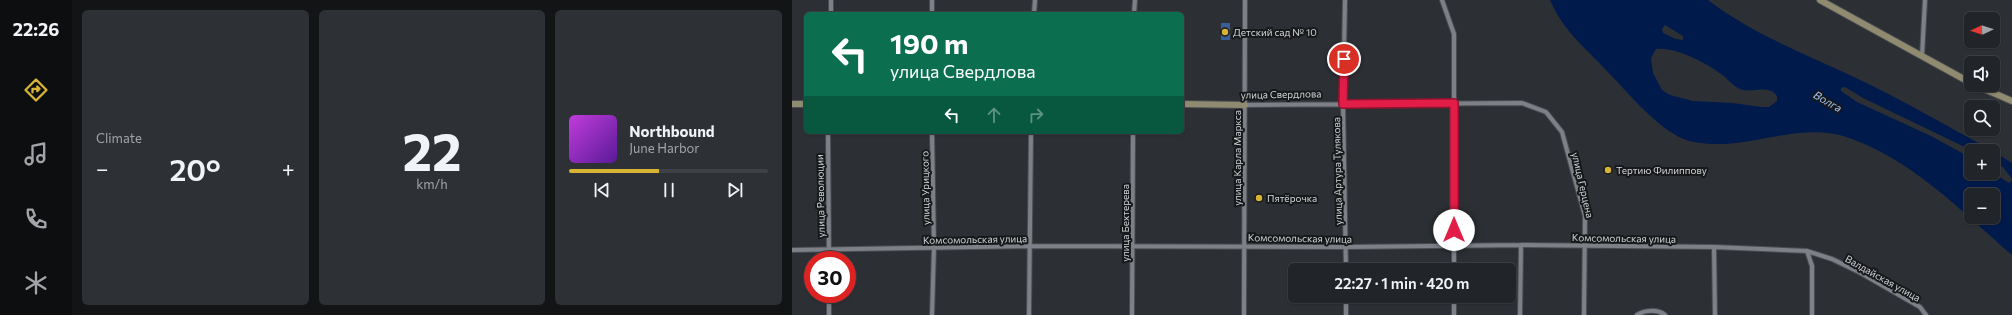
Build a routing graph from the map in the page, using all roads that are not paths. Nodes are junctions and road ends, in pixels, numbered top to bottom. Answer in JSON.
{"nodes":[{"id":1,"x":831,"y":0,"type":"edge"},
{"id":2,"x":932,"y":0,"type":"edge"},
{"id":3,"x":1035,"y":0,"type":"edge"},
{"id":4,"x":1134,"y":0,"type":"edge"},
{"id":5,"x":1245,"y":0,"type":"edge"},
{"id":6,"x":1345,"y":0,"type":"edge"},
{"id":7,"x":1442,"y":0,"type":"edge"},
{"id":8,"x":1820,"y":0,"type":"edge"},
{"id":9,"x":1925,"y":0,"type":"edge"},
{"id":10,"x":1828,"y":2,"type":"edge"},
{"id":11,"x":831,"y":12,"type":"edge"},
{"id":12,"x":932,"y":12,"type":"edge"},
{"id":13,"x":1034,"y":12,"type":"edge"},
{"id":14,"x":1134,"y":12,"type":"edge"},
{"id":15,"x":1922,"y":56,"type":"junction"},
{"id":16,"x":1964,"y":79,"type":"edge"},
{"id":17,"x":1991,"y":92,"type":"edge"},
{"id":18,"x":2012,"y":101,"type":"edge"},
{"id":19,"x":1454,"y":103,"type":"junction"},
{"id":20,"x":792,"y":104,"type":"edge"},
{"id":21,"x":804,"y":104,"type":"edge"},
{"id":22,"x":1184,"y":104,"type":"edge"},
{"id":23,"x":1343,"y":104,"type":"junction"},
{"id":24,"x":1245,"y":105,"type":"junction"},
{"id":25,"x":1546,"y":112,"type":"joint"},
{"id":26,"x":828,"y":134,"type":"edge"},
{"id":27,"x":932,"y":134,"type":"edge"},
{"id":28,"x":1031,"y":134,"type":"edge"},
{"id":29,"x":1134,"y":134,"type":"edge"},
{"id":30,"x":1521,"y":245,"type":"junction"},
{"id":31,"x":1584,"y":245,"type":"junction"},
{"id":32,"x":1031,"y":246,"type":"junction"},
{"id":33,"x":1132,"y":246,"type":"junction"},
{"id":34,"x":1245,"y":246,"type":"junction"},
{"id":35,"x":1454,"y":246,"type":"junction"},
{"id":36,"x":934,"y":247,"type":"junction"},
{"id":37,"x":1346,"y":247,"type":"junction"},
{"id":38,"x":1714,"y":247,"type":"junction"},
{"id":39,"x":792,"y":250,"type":"edge"},
{"id":40,"x":829,"y":250,"type":"junction"},
{"id":41,"x":1807,"y":251,"type":"junction"},
{"id":42,"x":1346,"y":263,"type":"edge"},
{"id":43,"x":1454,"y":263,"type":"edge"},
{"id":44,"x":829,"y":303,"type":"edge"},
{"id":45,"x":1346,"y":303,"type":"edge"},
{"id":46,"x":1454,"y":303,"type":"edge"},
{"id":47,"x":829,"y":315,"type":"edge"},
{"id":48,"x":932,"y":315,"type":"edge"},
{"id":49,"x":1029,"y":315,"type":"edge"},
{"id":50,"x":1132,"y":315,"type":"edge"},
{"id":51,"x":1244,"y":315,"type":"edge"},
{"id":52,"x":1346,"y":315,"type":"edge"},
{"id":53,"x":1454,"y":315,"type":"edge"},
{"id":54,"x":1520,"y":315,"type":"edge"},
{"id":55,"x":1584,"y":315,"type":"edge"},
{"id":56,"x":1637,"y":315,"type":"edge"},
{"id":57,"x":1665,"y":315,"type":"edge"},
{"id":58,"x":1714,"y":315,"type":"edge"},
{"id":59,"x":1812,"y":315,"type":"edge"},
{"id":60,"x":1926,"y":315,"type":"edge"}],
"edges":[{"from":1,"to":11,"type":"street"},
{"from":2,"to":12,"type":"street"},
{"from":3,"to":13,"type":"street"},
{"from":4,"to":14,"type":"street"},
{"from":5,"to":24,"type":"street","name":"улица Карла Маркса"},
{"from":6,"to":23,"type":"street","name":"улица Артура Тулякова"},
{"from":7,"to":19,"type":"street"},
{"from":8,"to":10,"type":"street"},
{"from":9,"to":15,"type":"street"},
{"from":10,"to":15,"type":"street"},
{"from":15,"to":16,"type":"street"},
{"from":17,"to":18,"type":"street"},
{"from":19,"to":23,"type":"street","name":"улица Свердлова"},
{"from":19,"to":25,"type":"street","name":"улица Свердлова"},
{"from":19,"to":35,"type":"street"},
{"from":20,"to":21,"type":"street"},
{"from":22,"to":24,"type":"street","name":"улица Свердлова"},
{"from":23,"to":24,"type":"street","name":"улица Свердлова"},
{"from":23,"to":37,"type":"street","name":"улица Артура Тулякова"},
{"from":24,"to":34,"type":"street","name":"улица Карла Маркса"},
{"from":25,"to":31,"type":"street","name":"улица Герцена"},
{"from":26,"to":40,"type":"street","name":"улица Революции"},
{"from":27,"to":36,"type":"street","name":"улица Урицкого"},
{"from":28,"to":32,"type":"street"},
{"from":29,"to":33,"type":"street","name":"улица Бехтерева"},
{"from":30,"to":31,"type":"street","name":"Комсомольская улица"},
{"from":30,"to":35,"type":"street","name":"Комсомольская улица"},
{"from":30,"to":54,"type":"street"},
{"from":31,"to":38,"type":"street","name":"Комсомольская улица"},
{"from":31,"to":55,"type":"street","name":"улица Герцена"},
{"from":32,"to":33,"type":"street","name":"Комсомольская улица"},
{"from":32,"to":36,"type":"street","name":"Комсомольская улица"},
{"from":32,"to":49,"type":"street"},
{"from":33,"to":34,"type":"street","name":"Комсомольская улица"},
{"from":33,"to":50,"type":"street","name":"улица Бехтерева"},
{"from":34,"to":37,"type":"street","name":"Комсомольская улица"},
{"from":34,"to":51,"type":"street","name":"улица Карла Маркса"},
{"from":35,"to":37,"type":"street","name":"Комсомольская улица"},
{"from":35,"to":43,"type":"street"},
{"from":36,"to":40,"type":"street","name":"Комсомольская улица"},
{"from":36,"to":48,"type":"street","name":"улица Урицкого"},
{"from":37,"to":42,"type":"street","name":"улица Артура Тулякова"},
{"from":38,"to":41,"type":"street","name":"Комсомольская улица"},
{"from":38,"to":58,"type":"street"},
{"from":39,"to":40,"type":"street","name":"Комсомольская улица"},
{"from":41,"to":59,"type":"street"},
{"from":41,"to":60,"type":"street","name":"Валдайская улица"},
{"from":44,"to":47,"type":"street"},
{"from":45,"to":52,"type":"street"},
{"from":46,"to":53,"type":"street"},
{"from":56,"to":57,"type":"street"}]}
